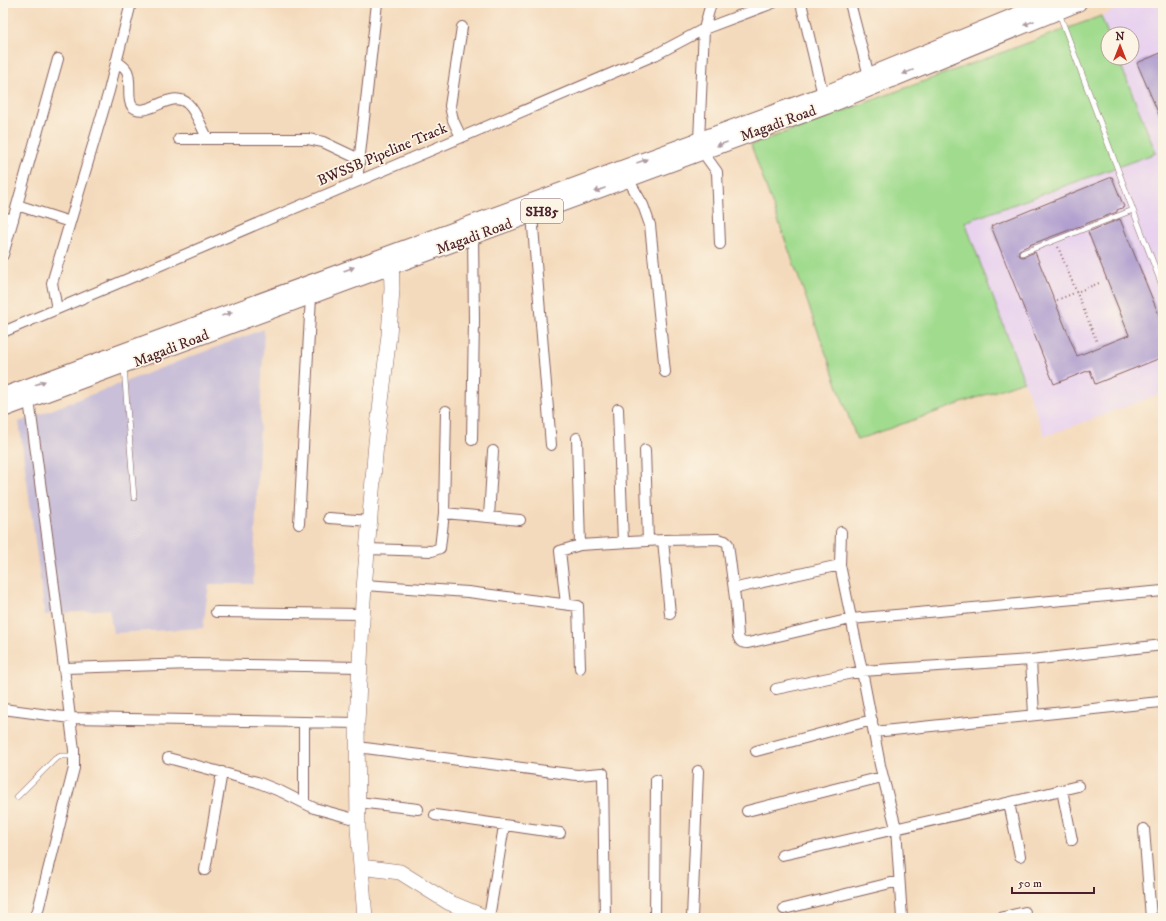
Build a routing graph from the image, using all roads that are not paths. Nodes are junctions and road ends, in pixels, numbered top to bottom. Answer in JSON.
{"nodes":[{"id":1,"x":131,"y":3,"type":"edge"},
{"id":2,"x":377,"y":3,"type":"edge"},
{"id":3,"x":710,"y":3,"type":"edge"},
{"id":4,"x":773,"y":3,"type":"edge"},
{"id":5,"x":801,"y":3,"type":"edge"},
{"id":6,"x":850,"y":3,"type":"edge"},
{"id":7,"x":1078,"y":3,"type":"edge"},
{"id":8,"x":1052,"y":7,"type":"edge"},
{"id":9,"x":462,"y":27,"type":"dead end"},
{"id":10,"x":704,"y":29,"type":"junction"},
{"id":11,"x":58,"y":59,"type":"dead end"},
{"id":12,"x":116,"y":61,"type":"junction"},
{"id":13,"x":869,"y":76,"type":"junction"},
{"id":14,"x":823,"y":95,"type":"junction"},
{"id":15,"x":461,"y":136,"type":"junction"},
{"id":16,"x":179,"y":139,"type":"dead end"},
{"id":17,"x":208,"y":139,"type":"junction"},
{"id":18,"x":701,"y":146,"type":"junction"},
{"id":19,"x":360,"y":159,"type":"junction"},
{"id":20,"x":628,"y":179,"type":"junction"},
{"id":21,"x":357,"y":181,"type":"junction"},
{"id":22,"x":17,"y":205,"type":"junction"},
{"id":23,"x":1133,"y":210,"type":"junction"},
{"id":24,"x":532,"y":215,"type":"junction"},
{"id":25,"x":8,"y":219,"type":"edge"},
{"id":26,"x":70,"y":222,"type":"junction"},
{"id":27,"x":473,"y":236,"type":"junction"},
{"id":28,"x":720,"y":244,"type":"dead end"},
{"id":29,"x":1022,"y":253,"type":"dead end"},
{"id":30,"x":3,"y":255,"type":"edge"},
{"id":31,"x":391,"y":260,"type":"junction"},
{"id":32,"x":1163,"y":288,"type":"edge"},
{"id":33,"x":311,"y":296,"type":"junction"},
{"id":34,"x":57,"y":309,"type":"junction"},
{"id":35,"x":3,"y":332,"type":"edge"},
{"id":36,"x":124,"y":366,"type":"junction"},
{"id":37,"x":665,"y":372,"type":"dead end"},
{"id":38,"x":3,"y":396,"type":"edge"},
{"id":39,"x":29,"y":400,"type":"junction"},
{"id":40,"x":3,"y":409,"type":"edge"},
{"id":41,"x":618,"y":409,"type":"dead end"},
{"id":42,"x":446,"y":412,"type":"dead end"},
{"id":43,"x":577,"y":438,"type":"dead end"},
{"id":44,"x":472,"y":440,"type":"dead end"},
{"id":45,"x":551,"y":445,"type":"dead end"},
{"id":46,"x":645,"y":450,"type":"dead end"},
{"id":47,"x":493,"y":451,"type":"dead end"},
{"id":48,"x":134,"y":498,"type":"dead end"},
{"id":49,"x":444,"y":513,"type":"junction"},
{"id":50,"x":489,"y":517,"type":"junction"},
{"id":51,"x":329,"y":518,"type":"dead end"},
{"id":52,"x":370,"y":520,"type":"junction"},
{"id":53,"x":520,"y":520,"type":"dead end"},
{"id":54,"x":299,"y":524,"type":"dead end"},
{"id":55,"x":841,"y":532,"type":"dead end"},
{"id":56,"x":663,"y":540,"type":"junction"},
{"id":57,"x":648,"y":541,"type":"junction"},
{"id":58,"x":622,"y":542,"type":"junction"},
{"id":59,"x":580,"y":545,"type":"junction"},
{"id":60,"x":367,"y":549,"type":"junction"},
{"id":61,"x":840,"y":565,"type":"junction"},
{"id":62,"x":364,"y":585,"type":"junction"},
{"id":63,"x":741,"y":587,"type":"dead end"},
{"id":64,"x":1163,"y":591,"type":"edge"},
{"id":65,"x":566,"y":604,"type":"junction"},
{"id":66,"x":216,"y":612,"type":"dead end"},
{"id":67,"x":362,"y":614,"type":"junction"},
{"id":68,"x":670,"y":614,"type":"dead end"},
{"id":69,"x":852,"y":619,"type":"junction"},
{"id":70,"x":1163,"y":645,"type":"edge"},
{"id":71,"x":1031,"y":660,"type":"junction"},
{"id":72,"x":360,"y":667,"type":"junction"},
{"id":73,"x":64,"y":668,"type":"junction"},
{"id":74,"x":580,"y":668,"type":"dead end"},
{"id":75,"x":862,"y":671,"type":"junction"},
{"id":76,"x":776,"y":689,"type":"dead end"},
{"id":77,"x":1160,"y":702,"type":"dead end"},
{"id":78,"x":3,"y":709,"type":"edge"},
{"id":79,"x":1034,"y":715,"type":"junction"},
{"id":80,"x":70,"y":718,"type":"junction"},
{"id":81,"x":872,"y":720,"type":"junction"},
{"id":82,"x":304,"y":722,"type":"junction"},
{"id":83,"x":357,"y":723,"type":"junction"},
{"id":84,"x":874,"y":732,"type":"junction"},
{"id":85,"x":357,"y":747,"type":"junction"},
{"id":86,"x":756,"y":751,"type":"dead end"},
{"id":87,"x":74,"y":756,"type":"junction"},
{"id":88,"x":168,"y":758,"type":"dead end"},
{"id":89,"x":698,"y":771,"type":"dead end"},
{"id":90,"x":222,"y":772,"type":"junction"},
{"id":91,"x":882,"y":777,"type":"junction"},
{"id":92,"x":656,"y":780,"type":"dead end"},
{"id":93,"x":1078,"y":786,"type":"dead end"},
{"id":94,"x":1062,"y":790,"type":"junction"},
{"id":95,"x":17,"y":797,"type":"dead end"},
{"id":96,"x":358,"y":802,"type":"junction"},
{"id":97,"x":304,"y":803,"type":"junction"},
{"id":98,"x":1009,"y":803,"type":"junction"},
{"id":99,"x":418,"y":809,"type":"dead end"},
{"id":100,"x":747,"y":811,"type":"dead end"},
{"id":101,"x":435,"y":815,"type":"dead end"},
{"id":102,"x":358,"y":820,"type":"junction"},
{"id":103,"x":504,"y":826,"type":"junction"},
{"id":104,"x":896,"y":828,"type":"junction"},
{"id":105,"x":1144,"y":829,"type":"dead end"},
{"id":106,"x":560,"y":833,"type":"dead end"},
{"id":107,"x":1072,"y":840,"type":"dead end"},
{"id":108,"x":782,"y":855,"type":"dead end"},
{"id":109,"x":1020,"y":856,"type":"dead end"},
{"id":110,"x":361,"y":867,"type":"junction"},
{"id":111,"x":205,"y":870,"type":"dead end"},
{"id":112,"x":899,"y":881,"type":"junction"},
{"id":113,"x":784,"y":909,"type":"dead end"},
{"id":114,"x":1025,"y":912,"type":"dead end"},
{"id":115,"x":34,"y":918,"type":"edge"},
{"id":116,"x":365,"y":918,"type":"edge"},
{"id":117,"x":488,"y":918,"type":"edge"},
{"id":118,"x":605,"y":918,"type":"edge"},
{"id":119,"x":655,"y":918,"type":"edge"},
{"id":120,"x":692,"y":918,"type":"edge"},
{"id":121,"x":902,"y":918,"type":"edge"},
{"id":122,"x":1000,"y":918,"type":"edge"},
{"id":123,"x":1151,"y":918,"type":"edge"}],
"edges":[{"from":1,"to":12,"type":"street"},
{"from":2,"to":19,"type":"street"},
{"from":3,"to":10,"type":"street"},
{"from":4,"to":10,"type":"street","name":"BWSSB Pipeline Track"},
{"from":5,"to":14,"type":"street"},
{"from":6,"to":13,"type":"street"},
{"from":7,"to":8,"type":"main road","name":"Magadi Road","number":"SH85"},
{"from":8,"to":13,"type":"main road","name":"Magadi Road","number":"SH85"},
{"from":8,"to":18,"type":"main road","name":"Magadi Road","number":"SH85","one_way":true},
{"from":8,"to":23,"type":"lane"},
{"from":9,"to":15,"type":"street"},
{"from":10,"to":15,"type":"street","name":"BWSSB Pipeline Track"},
{"from":10,"to":18,"type":"street"},
{"from":11,"to":22,"type":"street"},
{"from":12,"to":17,"type":"street"},
{"from":12,"to":26,"type":"street"},
{"from":13,"to":14,"type":"main road","name":"Magadi Road","number":"SH85"},
{"from":14,"to":18,"type":"main road","name":"Magadi Road","number":"SH85"},
{"from":15,"to":21,"type":"street","name":"BWSSB Pipeline Track"},
{"from":16,"to":17,"type":"street"},
{"from":17,"to":19,"type":"street"},
{"from":18,"to":20,"type":"main road","name":"Magadi Road","number":"SH85"},
{"from":18,"to":28,"type":"street"},
{"from":31,"to":18,"type":"main road","name":"Magadi Road","number":"SH85","one_way":true},
{"from":19,"to":21,"type":"street"},
{"from":20,"to":24,"type":"main road","name":"Magadi Road","number":"SH85","one_way":true},
{"from":20,"to":37,"type":"street"},
{"from":21,"to":34,"type":"street","name":"BWSSB Pipeline Track"},
{"from":22,"to":25,"type":"street"},
{"from":22,"to":26,"type":"street"},
{"from":23,"to":29,"type":"lane"},
{"from":23,"to":32,"type":"lane"},
{"from":24,"to":27,"type":"main road","name":"Magadi Road","number":"SH85"},
{"from":24,"to":45,"type":"street"},
{"from":25,"to":30,"type":"street"},
{"from":26,"to":34,"type":"street"},
{"from":27,"to":31,"type":"main road","name":"Magadi Road","number":"SH85"},
{"from":27,"to":44,"type":"street"},
{"from":31,"to":33,"type":"main road","name":"Magadi Road","number":"SH85"},
{"from":38,"to":31,"type":"main road","name":"Magadi Road","number":"SH85","one_way":true},
{"from":31,"to":52,"type":"street"},
{"from":33,"to":36,"type":"main road","name":"Magadi Road","number":"SH85"},
{"from":33,"to":54,"type":"street"},
{"from":34,"to":35,"type":"street","name":"BWSSB Pipeline Track"},
{"from":36,"to":39,"type":"main road","name":"Magadi Road","number":"SH85"},
{"from":36,"to":48,"type":"lane"},
{"from":39,"to":40,"type":"main road","name":"Magadi Road","number":"SH85"},
{"from":39,"to":73,"type":"street"},
{"from":41,"to":58,"type":"street"},
{"from":42,"to":49,"type":"street"},
{"from":43,"to":59,"type":"street"},
{"from":46,"to":57,"type":"street"},
{"from":47,"to":50,"type":"street"},
{"from":49,"to":50,"type":"street"},
{"from":49,"to":60,"type":"street"},
{"from":50,"to":53,"type":"street"},
{"from":51,"to":52,"type":"street"},
{"from":52,"to":60,"type":"street"},
{"from":55,"to":61,"type":"street"},
{"from":56,"to":57,"type":"street"},
{"from":56,"to":68,"type":"street"},
{"from":56,"to":69,"type":"street"},
{"from":57,"to":58,"type":"street"},
{"from":58,"to":59,"type":"street"},
{"from":59,"to":65,"type":"street"},
{"from":60,"to":62,"type":"street"},
{"from":61,"to":63,"type":"street"},
{"from":61,"to":69,"type":"street"},
{"from":62,"to":65,"type":"street"},
{"from":62,"to":67,"type":"street"},
{"from":64,"to":69,"type":"street"},
{"from":65,"to":74,"type":"street"},
{"from":66,"to":67,"type":"street"},
{"from":67,"to":72,"type":"street"},
{"from":69,"to":75,"type":"street"},
{"from":70,"to":71,"type":"street"},
{"from":71,"to":75,"type":"street"},
{"from":71,"to":79,"type":"street"},
{"from":72,"to":73,"type":"street"},
{"from":72,"to":83,"type":"street"},
{"from":73,"to":80,"type":"street"},
{"from":75,"to":76,"type":"street"},
{"from":75,"to":81,"type":"street"},
{"from":77,"to":79,"type":"street"},
{"from":78,"to":80,"type":"street"},
{"from":79,"to":84,"type":"street"},
{"from":80,"to":82,"type":"street"},
{"from":80,"to":87,"type":"street"},
{"from":81,"to":84,"type":"street"},
{"from":81,"to":86,"type":"street"},
{"from":82,"to":83,"type":"street"},
{"from":82,"to":97,"type":"street"},
{"from":83,"to":85,"type":"street"},
{"from":84,"to":91,"type":"street"},
{"from":85,"to":96,"type":"street"},
{"from":85,"to":118,"type":"street"},
{"from":87,"to":95,"type":"lane"},
{"from":87,"to":115,"type":"street"},
{"from":88,"to":90,"type":"street"},
{"from":89,"to":120,"type":"street"},
{"from":90,"to":97,"type":"street"},
{"from":90,"to":111,"type":"street"},
{"from":91,"to":100,"type":"street"},
{"from":91,"to":104,"type":"street"},
{"from":92,"to":119,"type":"street"},
{"from":93,"to":94,"type":"street"},
{"from":94,"to":98,"type":"street"},
{"from":94,"to":107,"type":"street"},
{"from":96,"to":99,"type":"street"},
{"from":96,"to":102,"type":"street"},
{"from":97,"to":102,"type":"street"},
{"from":98,"to":104,"type":"street"},
{"from":98,"to":109,"type":"street"},
{"from":101,"to":103,"type":"street"},
{"from":102,"to":110,"type":"street"},
{"from":103,"to":106,"type":"street"},
{"from":103,"to":117,"type":"street"},
{"from":104,"to":108,"type":"street"},
{"from":104,"to":112,"type":"street"},
{"from":105,"to":123,"type":"street"},
{"from":110,"to":116,"type":"street"},
{"from":110,"to":117,"type":"street"},
{"from":112,"to":113,"type":"street"},
{"from":112,"to":121,"type":"street"},
{"from":114,"to":122,"type":"street"}]}
